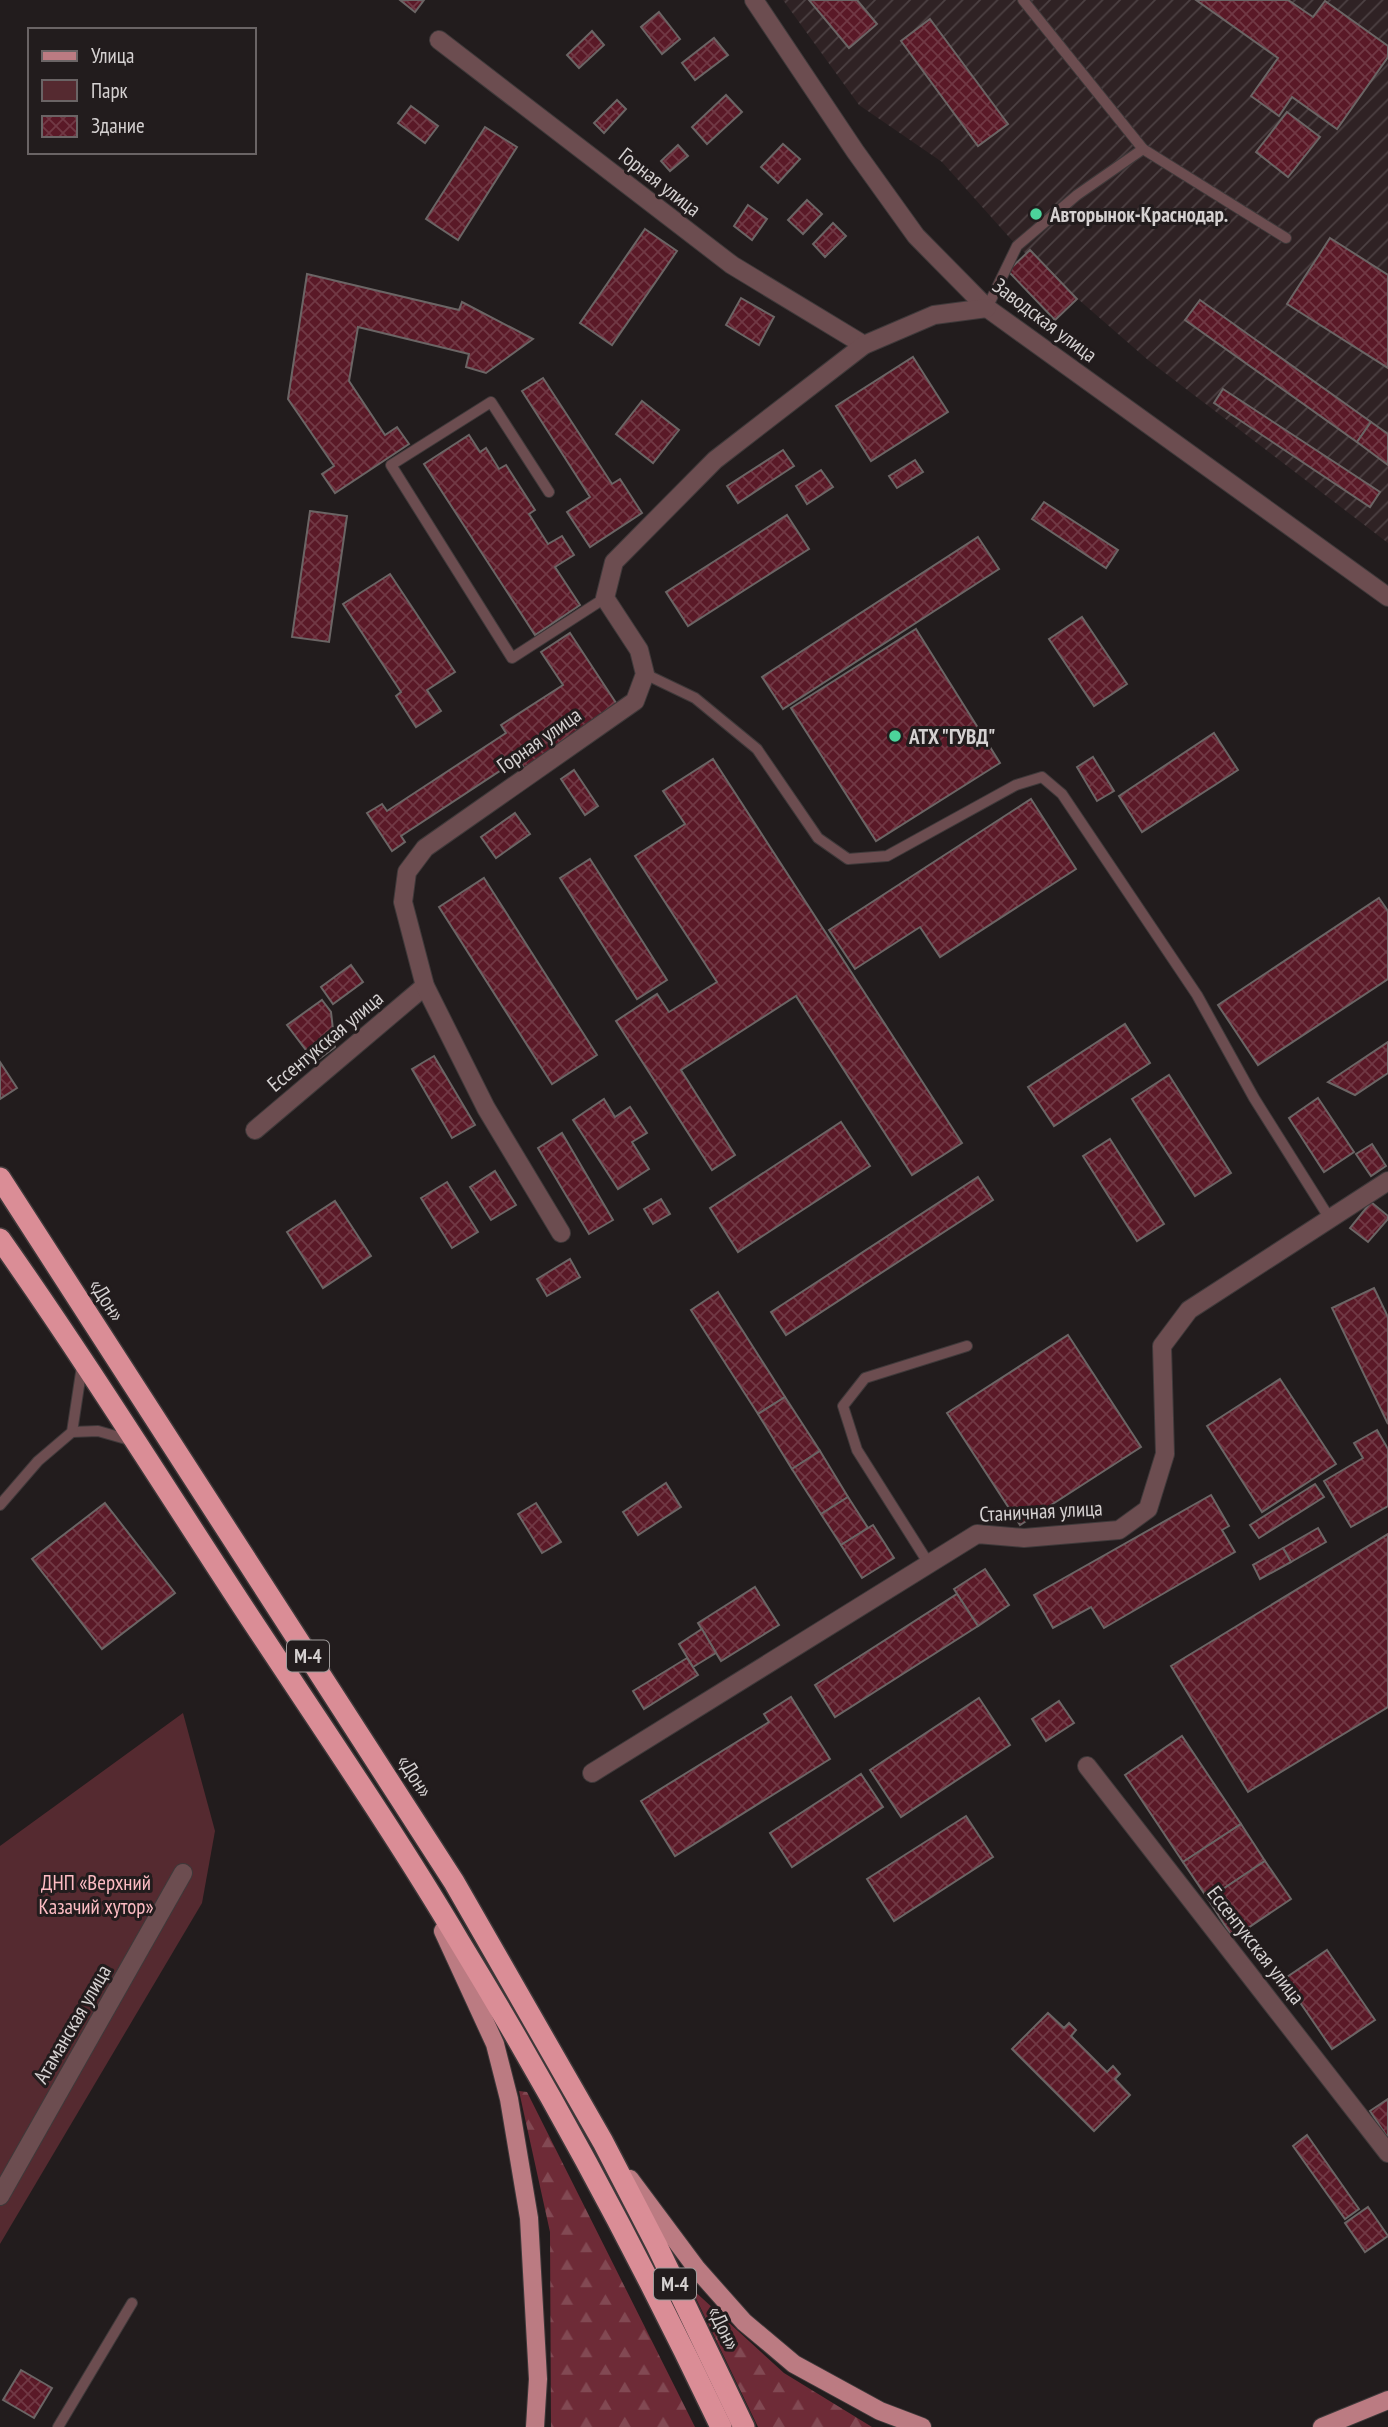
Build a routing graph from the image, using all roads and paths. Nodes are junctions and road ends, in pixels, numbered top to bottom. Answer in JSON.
{"nodes":[{"id":1,"x":754,"y":0,"type":"edge"},
{"id":2,"x":1023,"y":0,"type":"edge"},
{"id":3,"x":439,"y":40,"type":"dead end"},
{"id":4,"x":1143,"y":149,"type":"junction"},
{"id":5,"x":1286,"y":238,"type":"dead end"},
{"id":6,"x":986,"y":308,"type":"junction"},
{"id":7,"x":864,"y":345,"type":"junction"},
{"id":8,"x":549,"y":492,"type":"dead end"},
{"id":9,"x":1388,"y":597,"type":"edge"},
{"id":10,"x":606,"y":598,"type":"junction"},
{"id":11,"x":645,"y":674,"type":"junction"},
{"id":12,"x":425,"y":986,"type":"junction"},
{"id":13,"x":255,"y":1130,"type":"dead end"},
{"id":14,"x":0,"y":1178,"type":"edge"},
{"id":15,"x":1388,"y":1181,"type":"edge"},
{"id":16,"x":1330,"y":1219,"type":"junction"},
{"id":17,"x":561,"y":1233,"type":"dead end"},
{"id":18,"x":0,"y":1239,"type":"edge"},
{"id":19,"x":967,"y":1346,"type":"dead end"},
{"id":20,"x":83,"y":1362,"type":"junction"},
{"id":21,"x":72,"y":1432,"type":"junction"},
{"id":22,"x":134,"y":1441,"type":"junction"},
{"id":23,"x":0,"y":1505,"type":"edge"},
{"id":24,"x":929,"y":1564,"type":"junction"},
{"id":25,"x":1087,"y":1766,"type":"dead end"},
{"id":26,"x":592,"y":1773,"type":"dead end"},
{"id":27,"x":402,"y":1849,"type":"junction"},
{"id":28,"x":183,"y":1873,"type":"dead end"},
{"id":29,"x":603,"y":2142,"type":"junction"},
{"id":30,"x":1388,"y":2153,"type":"edge"},
{"id":31,"x":0,"y":2196,"type":"edge"},
{"id":32,"x":132,"y":2303,"type":"dead end"},
{"id":33,"x":1388,"y":2400,"type":"edge"},
{"id":34,"x":58,"y":2427,"type":"edge"},
{"id":35,"x":535,"y":2427,"type":"edge"},
{"id":36,"x":721,"y":2427,"type":"edge"},
{"id":37,"x":744,"y":2427,"type":"edge"},
{"id":38,"x":922,"y":2427,"type":"edge"},
{"id":39,"x":1322,"y":2427,"type":"edge"}],
"edges":[{"from":1,"to":6,"type":"street","name":"Заводская улица"},
{"from":2,"to":4,"type":"lane"},
{"from":3,"to":7,"type":"street","name":"Горная улица"},
{"from":4,"to":5,"type":"lane"},
{"from":4,"to":6,"type":"lane"},
{"from":6,"to":7,"type":"street"},
{"from":6,"to":9,"type":"street","name":"Заводская улица"},
{"from":7,"to":10,"type":"street"},
{"from":8,"to":10,"type":"lane"},
{"from":10,"to":11,"type":"street"},
{"from":11,"to":12,"type":"street","name":"Горная улица"},
{"from":11,"to":16,"type":"lane"},
{"from":12,"to":13,"type":"street","name":"Ессентукская улица"},
{"from":12,"to":17,"type":"street","name":"Горная улица"},
{"from":14,"to":29,"type":"highway","name":"«Дон»","number":"М-4"},
{"from":15,"to":16,"type":"street","name":"Станичная улица"},
{"from":16,"to":24,"type":"street","name":"Станичная улица"},
{"from":18,"to":20,"type":"highway","number":"М-4"},
{"from":19,"to":24,"type":"lane"},
{"from":20,"to":21,"type":"lane"},
{"from":20,"to":22,"type":"highway","number":"М-4"},
{"from":21,"to":22,"type":"lane"},
{"from":21,"to":23,"type":"lane"},
{"from":22,"to":27,"type":"highway","number":"М-4"},
{"from":24,"to":26,"type":"street","name":"Станичная улица"},
{"from":25,"to":30,"type":"street","name":"Ессентукская улица"},
{"from":27,"to":35,"type":"main road"},
{"from":27,"to":36,"type":"highway","number":"М-4"},
{"from":28,"to":31,"type":"street","name":"Атаманская улица"},
{"from":29,"to":37,"type":"highway","name":"«Дон»","number":"М-4"},
{"from":29,"to":38,"type":"main road"},
{"from":32,"to":34,"type":"lane"},
{"from":33,"to":39,"type":"main road"}]}
